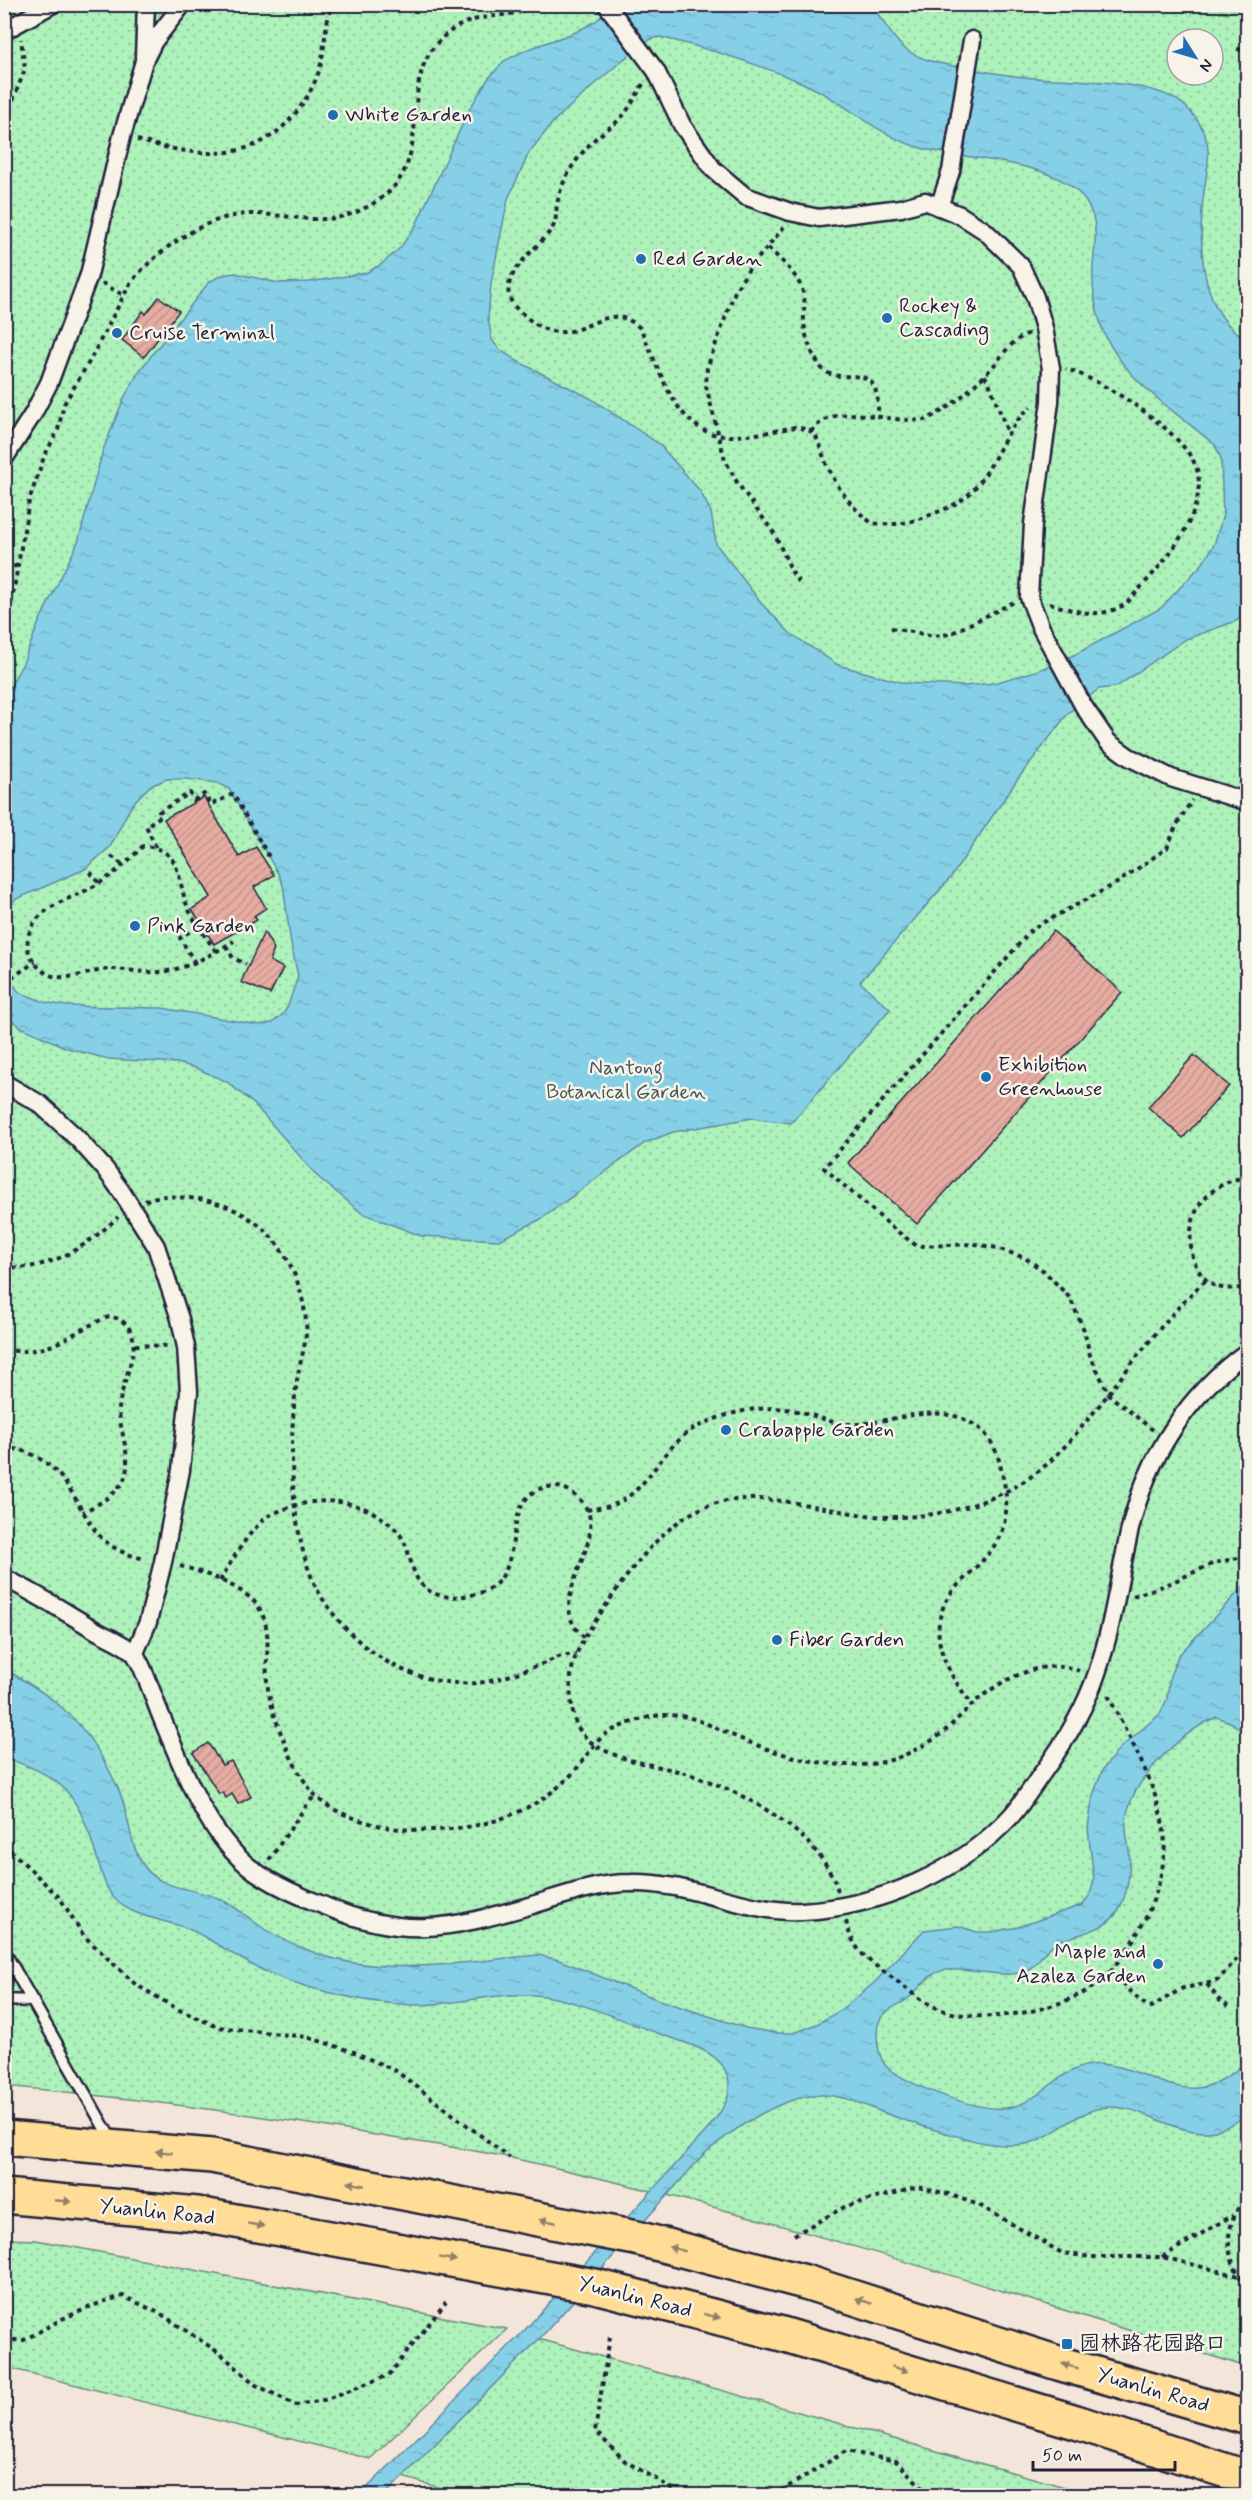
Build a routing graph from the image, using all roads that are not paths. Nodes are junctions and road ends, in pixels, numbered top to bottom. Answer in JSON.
{"nodes":[{"id":1,"x":53,"y":4,"type":"edge"},
{"id":2,"x":146,"y":4,"type":"edge"},
{"id":3,"x":183,"y":4,"type":"edge"},
{"id":4,"x":606,"y":4,"type":"edge"},
{"id":5,"x":10,"y":28,"type":"edge"},
{"id":6,"x":971,"y":45,"type":"dead end"},
{"id":7,"x":144,"y":61,"type":"junction"},
{"id":8,"x":939,"y":207,"type":"junction"},
{"id":9,"x":4,"y":459,"type":"edge"},
{"id":10,"x":1248,"y":802,"type":"edge"},
{"id":11,"x":4,"y":1083,"type":"edge"},
{"id":12,"x":1248,"y":1351,"type":"edge"},
{"id":13,"x":4,"y":1578,"type":"edge"},
{"id":14,"x":135,"y":1653,"type":"junction"},
{"id":15,"x":4,"y":1951,"type":"edge"},
{"id":16,"x":4,"y":2000,"type":"edge"},
{"id":17,"x":33,"y":2001,"type":"junction"},
{"id":18,"x":4,"y":2138,"type":"edge"},
{"id":19,"x":117,"y":2148,"type":"junction"},
{"id":20,"x":4,"y":2196,"type":"edge"},
{"id":21,"x":1248,"y":2418,"type":"edge"},
{"id":22,"x":1248,"y":2478,"type":"edge"}],
"edges":[{"from":1,"to":5,"type":"street"},
{"from":2,"to":7,"type":"street"},
{"from":3,"to":7,"type":"street"},
{"from":4,"to":8,"type":"street"},
{"from":6,"to":8,"type":"street"},
{"from":7,"to":9,"type":"street"},
{"from":8,"to":10,"type":"street"},
{"from":11,"to":14,"type":"street"},
{"from":12,"to":14,"type":"street"},
{"from":13,"to":14,"type":"street"},
{"from":15,"to":17,"type":"lane"},
{"from":16,"to":17,"type":"lane"},
{"from":17,"to":19,"type":"lane"},
{"from":18,"to":19,"type":"main road","name":"Yuanlin Road"},
{"from":21,"to":19,"type":"main road","name":"Yuanlin Road","one_way":true},
{"from":20,"to":22,"type":"main road","name":"Yuanlin Road","one_way":true}]}
